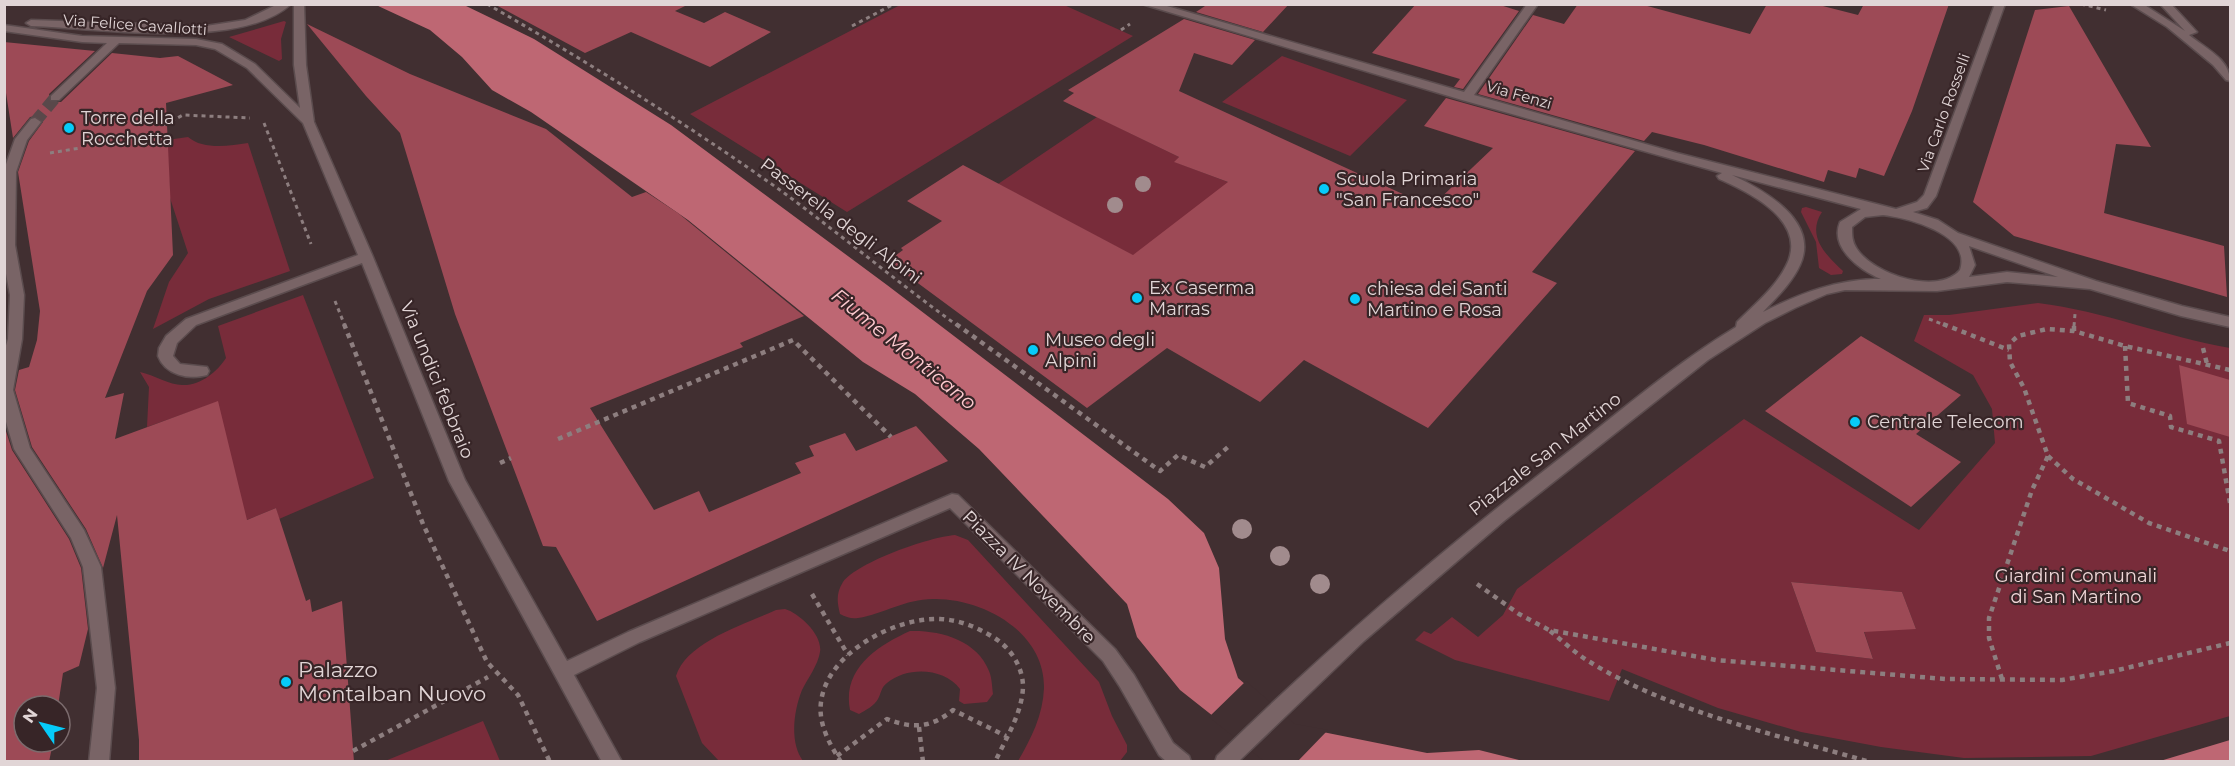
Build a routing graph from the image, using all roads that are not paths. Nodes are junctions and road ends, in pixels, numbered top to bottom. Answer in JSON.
{"nodes":[{"id":1,"x":286,"y":4,"type":"edge"},
{"id":2,"x":299,"y":4,"type":"edge"},
{"id":3,"x":1147,"y":4,"type":"edge"},
{"id":4,"x":1533,"y":4,"type":"edge"},
{"id":5,"x":2000,"y":4,"type":"edge"},
{"id":6,"x":2135,"y":4,"type":"edge"},
{"id":7,"x":2165,"y":4,"type":"edge"},
{"id":8,"x":4,"y":22,"type":"edge"},
{"id":9,"x":4,"y":28,"type":"edge"},
{"id":10,"x":115,"y":41,"type":"junction"},
{"id":11,"x":2216,"y":62,"type":"junction"},
{"id":12,"x":2230,"y":78,"type":"edge"},
{"id":13,"x":55,"y":98,"type":"tunnel mouth"},
{"id":14,"x":1466,"y":98,"type":"junction"},
{"id":15,"x":35,"y":122,"type":"tunnel mouth"},
{"id":16,"x":308,"y":122,"type":"junction"},
{"id":17,"x":1673,"y":156,"type":"junction"},
{"id":18,"x":1890,"y":212,"type":"junction"},
{"id":19,"x":1953,"y":237,"type":"junction"},
{"id":20,"x":366,"y":257,"type":"junction"},
{"id":21,"x":1954,"y":283,"type":"junction"},
{"id":22,"x":2091,"y":284,"type":"junction"},
{"id":23,"x":1916,"y":285,"type":"junction"},
{"id":24,"x":2230,"y":322,"type":"edge"},
{"id":25,"x":1737,"y":331,"type":"junction"},
{"id":26,"x":6,"y":369,"type":"edge"},
{"id":27,"x":202,"y":370,"type":"dead end"},
{"id":28,"x":562,"y":672,"type":"junction"},
{"id":29,"x":1227,"y":758,"type":"edge"},
{"id":30,"x":100,"y":761,"type":"edge"},
{"id":31,"x":613,"y":762,"type":"edge"},
{"id":32,"x":1182,"y":762,"type":"edge"}],
"edges":[{"from":1,"to":8,"type":"street","name":"Via Felice Cavallotti"},
{"from":2,"to":16,"type":"street"},
{"from":3,"to":14,"type":"street","name":"Via Fenzi"},
{"from":4,"to":14,"type":"street"},
{"from":5,"to":18,"type":"street","name":"Via Carlo Rosselli"},
{"from":6,"to":11,"type":"street"},
{"from":7,"to":11,"type":"street"},
{"from":9,"to":10,"type":"street","name":"Via Felice Cavallotti"},
{"from":10,"to":13,"type":"street"},
{"from":10,"to":16,"type":"street","name":"Via Felice Cavallotti"},
{"from":11,"to":12,"type":"street"},
{"from":14,"to":17,"type":"street","name":"Via Fenzi"},
{"from":15,"to":26,"type":"street"},
{"from":16,"to":20,"type":"street","name":"Via undici febbraio"},
{"from":17,"to":18,"type":"street","name":"Via Fenzi"},
{"from":17,"to":25,"type":"street","name":"Piazzale San Martino"},
{"from":18,"to":19,"type":"street","name":"Via Fenzi"},
{"from":18,"to":23,"type":"street","name":"Via Carlo Rosselli"},
{"from":19,"to":21,"type":"street"},
{"from":19,"to":22,"type":"street"},
{"from":20,"to":27,"type":"street"},
{"from":20,"to":28,"type":"street","name":"Via undici febbraio"},
{"from":21,"to":22,"type":"street","name":"Piazzale San Martino"},
{"from":21,"to":23,"type":"street","name":"Piazzale San Martino"},
{"from":22,"to":24,"type":"street"},
{"from":23,"to":25,"type":"street","name":"Piazzale San Martino"},
{"from":25,"to":29,"type":"street","name":"Piazzale San Martino"},
{"from":26,"to":30,"type":"street"},
{"from":28,"to":31,"type":"street","name":"Via undici febbraio"},
{"from":28,"to":32,"type":"street","name":"Piazza IV Novembre"}]}
